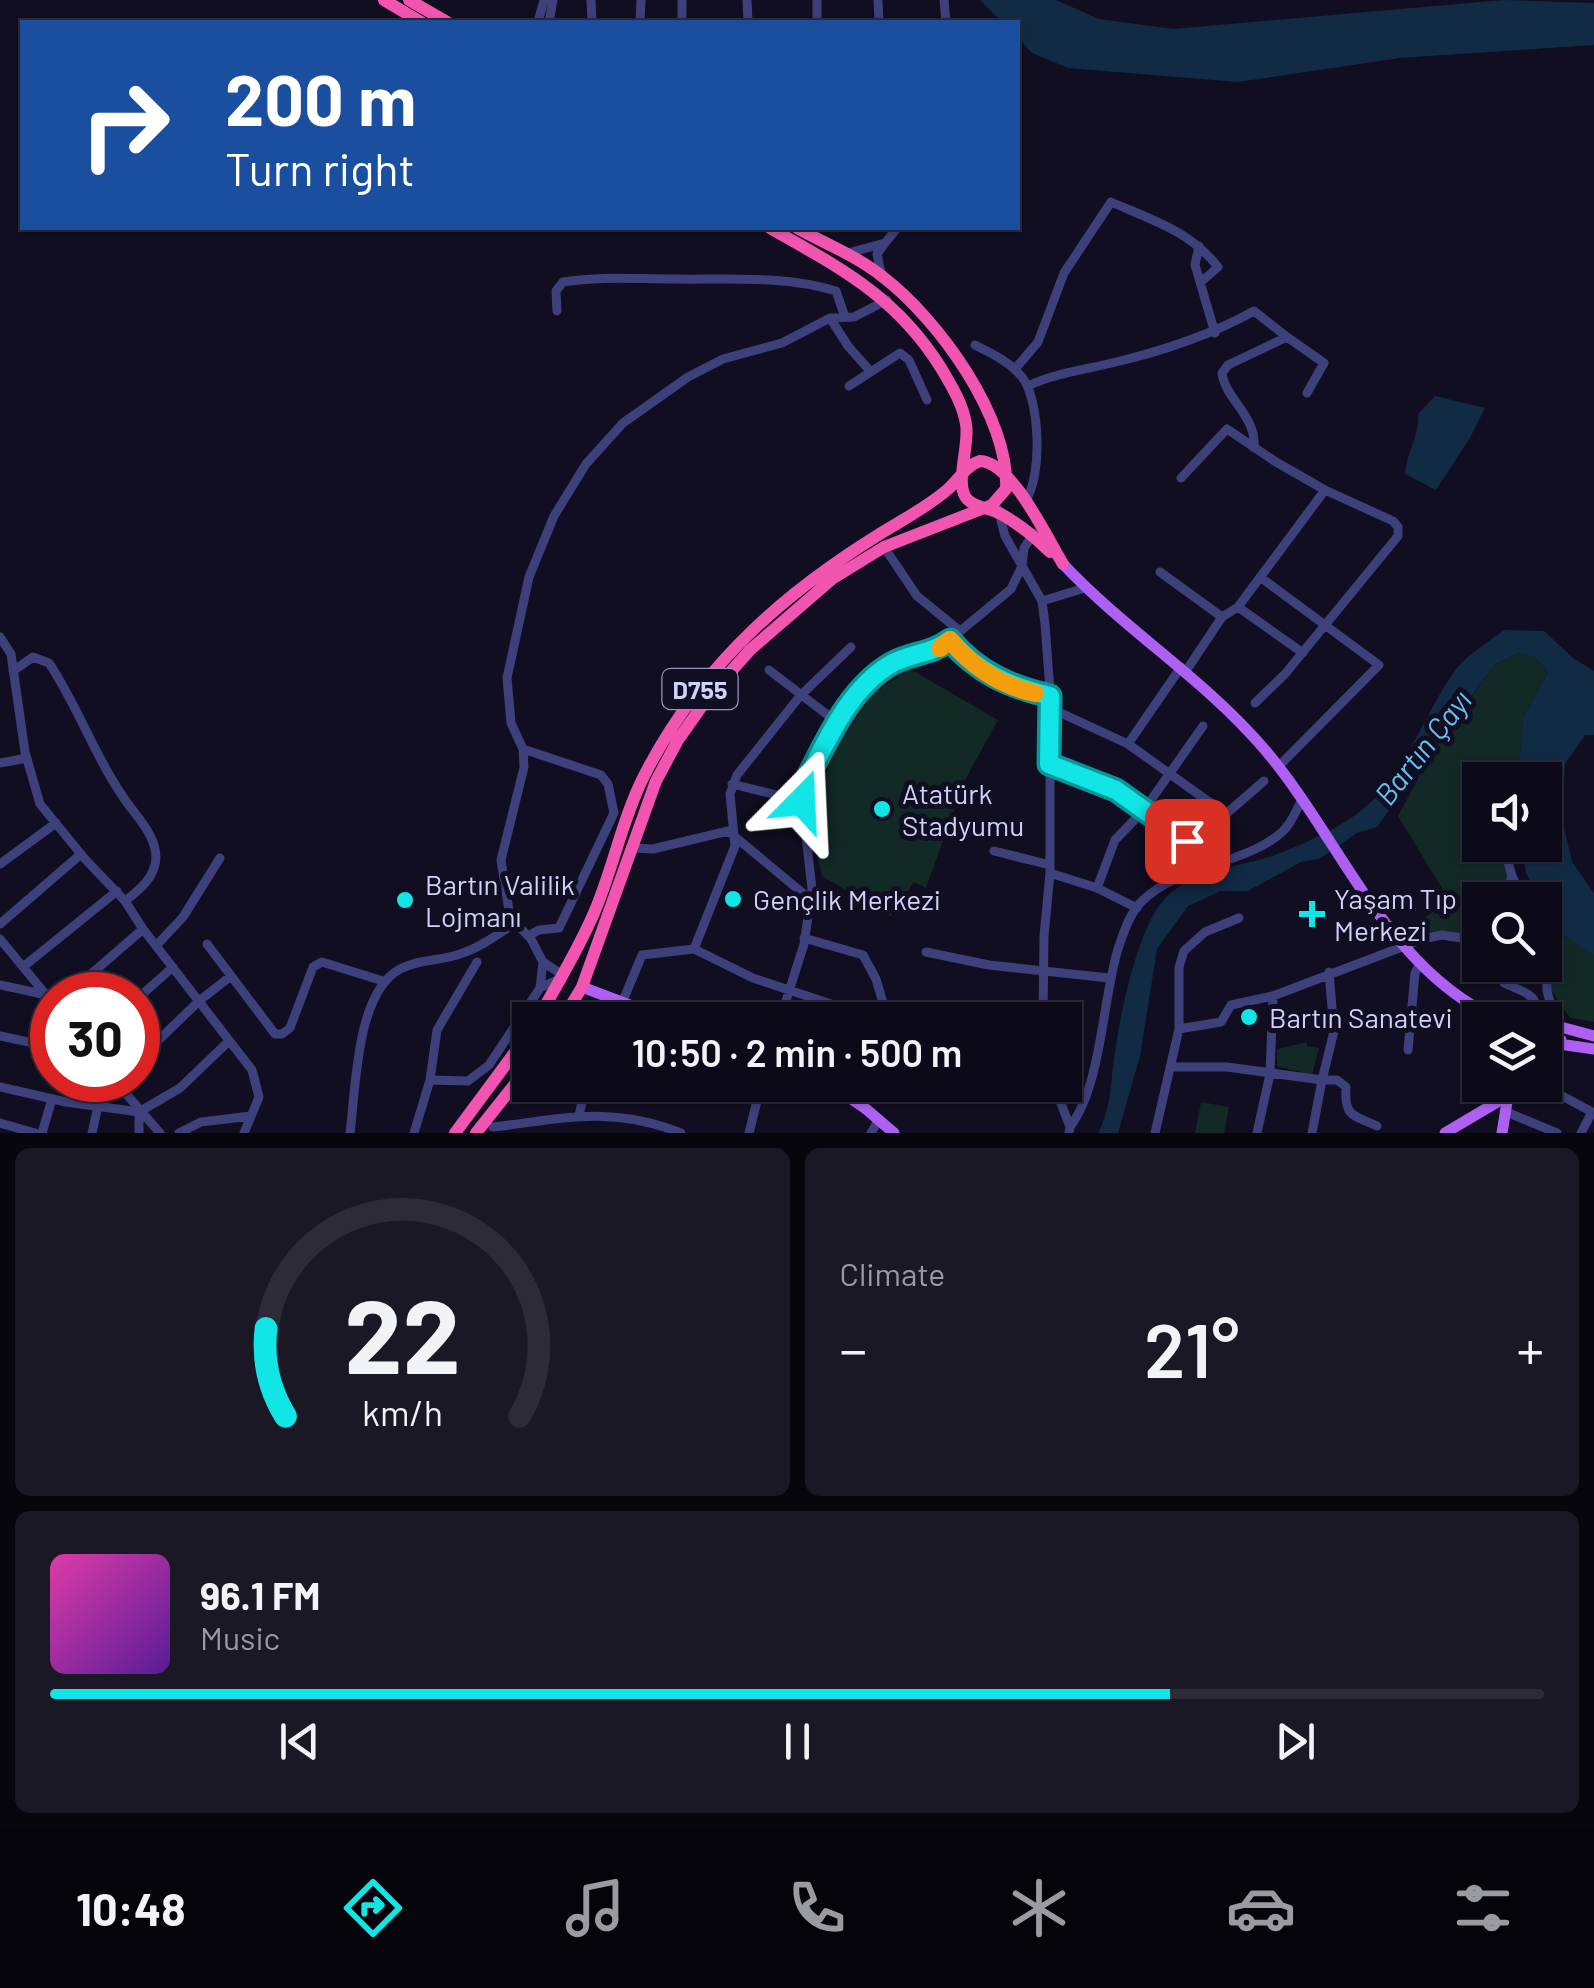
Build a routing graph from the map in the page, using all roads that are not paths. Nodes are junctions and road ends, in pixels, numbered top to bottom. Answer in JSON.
{"nodes":[{"id":1,"x":384,"y":0,"type":"edge"},
{"id":2,"x":409,"y":0,"type":"edge"},
{"id":3,"x":418,"y":20,"type":"edge"},
{"id":4,"x":444,"y":20,"type":"edge"},
{"id":5,"x":773,"y":230,"type":"edge"},
{"id":6,"x":801,"y":230,"type":"edge"},
{"id":7,"x":814,"y":230,"type":"edge"},
{"id":8,"x":895,"y":230,"type":"edge"},
{"id":9,"x":885,"y":243,"type":"junction"},
{"id":10,"x":830,"y":245,"type":"junction"},
{"id":11,"x":1200,"y":246,"type":"junction"},
{"id":12,"x":846,"y":253,"type":"junction"},
{"id":13,"x":882,"y":276,"type":"junction"},
{"id":14,"x":1201,"y":282,"type":"junction"},
{"id":15,"x":887,"y":300,"type":"junction"},
{"id":16,"x":557,"y":311,"type":"dead end"},
{"id":17,"x":830,"y":318,"type":"junction"},
{"id":18,"x":845,"y":318,"type":"junction"},
{"id":19,"x":1215,"y":333,"type":"junction"},
{"id":20,"x":1287,"y":337,"type":"junction"},
{"id":21,"x":976,"y":345,"type":"dead end"},
{"id":22,"x":1015,"y":370,"type":"junction"},
{"id":23,"x":870,"y":371,"type":"junction"},
{"id":24,"x":848,"y":386,"type":"dead end"},
{"id":25,"x":1028,"y":386,"type":"junction"},
{"id":26,"x":1307,"y":393,"type":"dead end"},
{"id":27,"x":927,"y":400,"type":"dead end"},
{"id":28,"x":1254,"y":448,"type":"junction"},
{"id":29,"x":962,"y":474,"type":"junction"},
{"id":30,"x":1005,"y":474,"type":"junction"},
{"id":31,"x":1182,"y":478,"type":"dead end"},
{"id":32,"x":1325,"y":490,"type":"junction"},
{"id":33,"x":1026,"y":501,"type":"junction"},
{"id":34,"x":984,"y":507,"type":"junction"},
{"id":35,"x":998,"y":507,"type":"junction"},
{"id":36,"x":1036,"y":539,"type":"junction"},
{"id":37,"x":884,"y":548,"type":"junction"},
{"id":38,"x":1062,"y":564,"type":"joint"},
{"id":39,"x":1022,"y":566,"type":"junction"},
{"id":40,"x":1160,"y":572,"type":"dead end"},
{"id":41,"x":1260,"y":577,"type":"junction"},
{"id":42,"x":1085,"y":588,"type":"junction"},
{"id":43,"x":1042,"y":601,"type":"junction"},
{"id":44,"x":1238,"y":607,"type":"junction"},
{"id":45,"x":1222,"y":617,"type":"junction"},
{"id":46,"x":1327,"y":623,"type":"junction"},
{"id":47,"x":960,"y":632,"type":"junction"},
{"id":48,"x":1,"y":639,"type":"edge"},
{"id":49,"x":950,"y":640,"type":"junction"},
{"id":50,"x":851,"y":647,"type":"dead end"},
{"id":51,"x":1303,"y":653,"type":"junction"},
{"id":52,"x":1183,"y":669,"type":"junction"},
{"id":53,"x":768,"y":670,"type":"dead end"},
{"id":54,"x":14,"y":671,"type":"junction"},
{"id":55,"x":800,"y":696,"type":"junction"},
{"id":56,"x":1050,"y":696,"type":"junction"},
{"id":57,"x":1255,"y":703,"type":"dead end"},
{"id":58,"x":1050,"y":708,"type":"junction"},
{"id":59,"x":838,"y":722,"type":"junction"},
{"id":60,"x":1202,"y":726,"type":"dead end"},
{"id":61,"x":1128,"y":744,"type":"junction"},
{"id":62,"x":523,"y":749,"type":"junction"},
{"id":63,"x":27,"y":758,"type":"junction"},
{"id":64,"x":0,"y":762,"type":"edge"},
{"id":65,"x":1049,"y":764,"type":"junction"},
{"id":66,"x":1278,"y":768,"type":"junction"},
{"id":67,"x":1169,"y":770,"type":"junction"},
{"id":68,"x":1264,"y":781,"type":"dead end"},
{"id":69,"x":732,"y":784,"type":"junction"},
{"id":70,"x":802,"y":801,"type":"junction"},
{"id":71,"x":1302,"y":801,"type":"junction"},
{"id":72,"x":1144,"y":810,"type":"junction"},
{"id":73,"x":1226,"y":814,"type":"junction"},
{"id":74,"x":56,"y":823,"type":"junction"},
{"id":75,"x":736,"y":836,"type":"junction"},
{"id":76,"x":631,"y":848,"type":"junction"},
{"id":77,"x":994,"y":851,"type":"dead end"},
{"id":78,"x":81,"y":854,"type":"junction"},
{"id":79,"x":220,"y":858,"type":"dead end"},
{"id":80,"x":1508,"y":862,"type":"edge"},
{"id":81,"x":0,"y":864,"type":"edge"},
{"id":82,"x":1050,"y":869,"type":"junction"},
{"id":83,"x":1512,"y":876,"type":"junction"},
{"id":84,"x":1511,"y":882,"type":"edge"},
{"id":85,"x":1515,"y":882,"type":"edge"},
{"id":86,"x":1097,"y":888,"type":"junction"},
{"id":87,"x":117,"y":891,"type":"junction"},
{"id":88,"x":125,"y":900,"type":"junction"},
{"id":89,"x":810,"y":900,"type":"junction"},
{"id":90,"x":1137,"y":908,"type":"junction"},
{"id":91,"x":1239,"y":918,"type":"dead end"},
{"id":92,"x":0,"y":924,"type":"edge"},
{"id":93,"x":514,"y":924,"type":"junction"},
{"id":94,"x":143,"y":929,"type":"junction"},
{"id":95,"x":528,"y":936,"type":"junction"},
{"id":96,"x":804,"y":938,"type":"junction"},
{"id":97,"x":1462,"y":938,"type":"edge"},
{"id":98,"x":0,"y":939,"type":"edge"},
{"id":99,"x":206,"y":944,"type":"dead end"},
{"id":100,"x":1402,"y":944,"type":"junction"},
{"id":101,"x":156,"y":946,"type":"junction"},
{"id":102,"x":694,"y":949,"type":"junction"},
{"id":103,"x":926,"y":952,"type":"dead end"},
{"id":104,"x":477,"y":962,"type":"dead end"},
{"id":105,"x":543,"y":962,"type":"junction"},
{"id":106,"x":1420,"y":963,"type":"junction"},
{"id":107,"x":24,"y":967,"type":"junction"},
{"id":108,"x":173,"y":968,"type":"junction"},
{"id":109,"x":1043,"y":971,"type":"junction"},
{"id":110,"x":93,"y":972,"type":"edge"},
{"id":111,"x":1329,"y":972,"type":"junction"},
{"id":112,"x":30,"y":974,"type":"edge"},
{"id":113,"x":231,"y":976,"type":"junction"},
{"id":114,"x":561,"y":978,"type":"junction"},
{"id":115,"x":1109,"y":978,"type":"junction"},
{"id":116,"x":160,"y":979,"type":"edge"},
{"id":117,"x":383,"y":981,"type":"junction"},
{"id":118,"x":1504,"y":982,"type":"edge"},
{"id":119,"x":1547,"y":982,"type":"edge"},
{"id":120,"x":0,"y":985,"type":"edge"},
{"id":121,"x":582,"y":987,"type":"junction"},
{"id":122,"x":540,"y":988,"type":"junction"},
{"id":123,"x":788,"y":990,"type":"junction"},
{"id":124,"x":30,"y":993,"type":"edge"},
{"id":125,"x":1546,"y":993,"type":"junction"},
{"id":126,"x":1273,"y":996,"type":"junction"},
{"id":127,"x":606,"y":997,"type":"junction"},
{"id":128,"x":1534,"y":998,"type":"junction"},
{"id":129,"x":199,"y":1001,"type":"junction"},
{"id":130,"x":547,"y":1002,"type":"edge"},
{"id":131,"x":573,"y":1002,"type":"edge"},
{"id":132,"x":605,"y":1002,"type":"edge"},
{"id":133,"x":619,"y":1002,"type":"edge"},
{"id":134,"x":622,"y":1002,"type":"edge"},
{"id":135,"x":785,"y":1002,"type":"edge"},
{"id":136,"x":824,"y":1002,"type":"edge"},
{"id":137,"x":883,"y":1002,"type":"edge"},
{"id":138,"x":1043,"y":1002,"type":"edge"},
{"id":139,"x":1468,"y":1002,"type":"edge"},
{"id":140,"x":1537,"y":1002,"type":"edge"},
{"id":141,"x":1550,"y":1002,"type":"edge"},
{"id":142,"x":1562,"y":1029,"type":"edge"},
{"id":143,"x":1179,"y":1030,"type":"junction"},
{"id":144,"x":0,"y":1036,"type":"edge"},
{"id":145,"x":1594,"y":1036,"type":"edge"},
{"id":146,"x":160,"y":1039,"type":"edge"},
{"id":147,"x":229,"y":1040,"type":"junction"},
{"id":148,"x":30,"y":1043,"type":"edge"},
{"id":149,"x":1562,"y":1044,"type":"edge"},
{"id":150,"x":1594,"y":1048,"type":"edge"},
{"id":151,"x":1408,"y":1050,"type":"dead end"},
{"id":152,"x":512,"y":1056,"type":"edge"},
{"id":153,"x":1170,"y":1067,"type":"junction"},
{"id":154,"x":1270,"y":1074,"type":"junction"},
{"id":155,"x":430,"y":1080,"type":"junction"},
{"id":156,"x":1322,"y":1080,"type":"junction"},
{"id":157,"x":0,"y":1087,"type":"edge"},
{"id":158,"x":512,"y":1087,"type":"edge"},
{"id":159,"x":30,"y":1094,"type":"edge"},
{"id":160,"x":1562,"y":1096,"type":"edge"},
{"id":161,"x":51,"y":1102,"type":"edge"},
{"id":162,"x":72,"y":1102,"type":"edge"},
{"id":163,"x":131,"y":1102,"type":"edge"},
{"id":164,"x":582,"y":1102,"type":"edge"},
{"id":165,"x":757,"y":1102,"type":"edge"},
{"id":166,"x":856,"y":1102,"type":"edge"},
{"id":167,"x":1060,"y":1102,"type":"edge"},
{"id":168,"x":1492,"y":1102,"type":"edge"},
{"id":169,"x":1507,"y":1102,"type":"edge"},
{"id":170,"x":98,"y":1106,"type":"junction"},
{"id":171,"x":1488,"y":1106,"type":"junction"},
{"id":172,"x":139,"y":1112,"type":"junction"},
{"id":173,"x":1507,"y":1112,"type":"junction"},
{"id":174,"x":1593,"y":1113,"type":"edge"},
{"id":175,"x":579,"y":1115,"type":"junction"},
{"id":176,"x":251,"y":1116,"type":"junction"},
{"id":177,"x":556,"y":1118,"type":"junction"},
{"id":178,"x":641,"y":1121,"type":"junction"},
{"id":179,"x":0,"y":1123,"type":"edge"},
{"id":180,"x":1377,"y":1126,"type":"dead end"},
{"id":181,"x":493,"y":1127,"type":"dead end"},
{"id":182,"x":875,"y":1127,"type":"edge"},
{"id":183,"x":1070,"y":1130,"type":"edge"},
{"id":184,"x":39,"y":1133,"type":"edge"},
{"id":185,"x":92,"y":1133,"type":"edge"},
{"id":186,"x":140,"y":1133,"type":"edge"},
{"id":187,"x":160,"y":1133,"type":"edge"},
{"id":188,"x":178,"y":1133,"type":"edge"},
{"id":189,"x":244,"y":1133,"type":"edge"},
{"id":190,"x":350,"y":1133,"type":"edge"},
{"id":191,"x":414,"y":1133,"type":"edge"},
{"id":192,"x":455,"y":1133,"type":"edge"},
{"id":193,"x":476,"y":1133,"type":"edge"},
{"id":194,"x":546,"y":1133,"type":"edge"},
{"id":195,"x":636,"y":1133,"type":"edge"},
{"id":196,"x":681,"y":1133,"type":"edge"},
{"id":197,"x":749,"y":1133,"type":"edge"},
{"id":198,"x":894,"y":1133,"type":"edge"},
{"id":199,"x":1155,"y":1133,"type":"edge"},
{"id":200,"x":1257,"y":1133,"type":"edge"},
{"id":201,"x":1312,"y":1133,"type":"edge"},
{"id":202,"x":1445,"y":1133,"type":"edge"},
{"id":203,"x":1502,"y":1133,"type":"edge"},
{"id":204,"x":1557,"y":1133,"type":"edge"},
{"id":205,"x":1581,"y":1133,"type":"edge"}],
"edges":[{"from":1,"to":3,"type":"highway"},
{"from":2,"to":4,"type":"highway"},
{"from":5,"to":15,"type":"highway"},
{"from":6,"to":10,"type":"highway"},
{"from":7,"to":10,"type":"street"},
{"from":8,"to":9,"type":"street"},
{"from":9,"to":12,"type":"street"},
{"from":9,"to":13,"type":"street"},
{"from":10,"to":12,"type":"highway"},
{"from":11,"to":14,"type":"street"},
{"from":11,"to":14,"type":"street"},
{"from":11,"to":22,"type":"street"},
{"from":12,"to":13,"type":"highway"},
{"from":13,"to":30,"type":"highway"},
{"from":14,"to":19,"type":"street"},
{"from":15,"to":18,"type":"street"},
{"from":15,"to":29,"type":"highway"},
{"from":16,"to":18,"type":"street"},
{"from":17,"to":18,"type":"street"},
{"from":17,"to":23,"type":"street"},
{"from":17,"to":62,"type":"street"},
{"from":19,"to":20,"type":"street"},
{"from":19,"to":25,"type":"street"},
{"from":20,"to":26,"type":"street"},
{"from":20,"to":28,"type":"street"},
{"from":21,"to":22,"type":"street"},
{"from":22,"to":25,"type":"street"},
{"from":23,"to":24,"type":"street"},
{"from":23,"to":27,"type":"street"},
{"from":25,"to":33,"type":"street"},
{"from":28,"to":31,"type":"street"},
{"from":28,"to":32,"type":"street"},
{"from":29,"to":30,"type":"highway"},
{"from":29,"to":34,"type":"highway"},
{"from":29,"to":114,"type":"highway","number":"D755"},
{"from":30,"to":33,"type":"highway"},
{"from":30,"to":35,"type":"highway"},
{"from":32,"to":41,"type":"street"},
{"from":32,"to":46,"type":"street"},
{"from":33,"to":36,"type":"highway"},
{"from":34,"to":35,"type":"highway"},
{"from":34,"to":37,"type":"highway","number":"D755"},
{"from":35,"to":36,"type":"highway"},
{"from":35,"to":39,"type":"street"},
{"from":36,"to":38,"type":"highway"},
{"from":36,"to":39,"type":"street"},
{"from":37,"to":47,"type":"street"},
{"from":37,"to":76,"type":"highway","number":"D755"},
{"from":38,"to":42,"type":"main road"},
{"from":39,"to":43,"type":"street"},
{"from":39,"to":47,"type":"street"},
{"from":40,"to":45,"type":"street"},
{"from":41,"to":44,"type":"street"},
{"from":41,"to":46,"type":"street"},
{"from":42,"to":43,"type":"street"},
{"from":42,"to":52,"type":"main road"},
{"from":43,"to":56,"type":"street"},
{"from":44,"to":45,"type":"street"},
{"from":44,"to":51,"type":"street"},
{"from":45,"to":52,"type":"street"},
{"from":46,"to":51,"type":"street"},
{"from":46,"to":66,"type":"street"},
{"from":47,"to":49,"type":"street"},
{"from":48,"to":54,"type":"street"},
{"from":49,"to":56,"type":"street"},
{"from":49,"to":59,"type":"street"},
{"from":50,"to":55,"type":"street"},
{"from":51,"to":57,"type":"street"},
{"from":52,"to":61,"type":"street"},
{"from":52,"to":66,"type":"main road"},
{"from":53,"to":55,"type":"street"},
{"from":54,"to":63,"type":"street"},
{"from":54,"to":88,"type":"street"},
{"from":55,"to":59,"type":"street"},
{"from":55,"to":69,"type":"street"},
{"from":56,"to":58,"type":"street"},
{"from":58,"to":61,"type":"street"},
{"from":58,"to":65,"type":"street"},
{"from":59,"to":70,"type":"street"},
{"from":60,"to":67,"type":"street"},
{"from":61,"to":67,"type":"street"},
{"from":62,"to":93,"type":"street"},
{"from":62,"to":95,"type":"street"},
{"from":63,"to":64,"type":"street"},
{"from":63,"to":74,"type":"street"},
{"from":65,"to":72,"type":"street"},
{"from":65,"to":82,"type":"street"},
{"from":66,"to":71,"type":"main road"},
{"from":67,"to":72,"type":"street"},
{"from":67,"to":73,"type":"street"},
{"from":68,"to":73,"type":"street"},
{"from":69,"to":70,"type":"street"},
{"from":69,"to":75,"type":"street"},
{"from":70,"to":89,"type":"street"},
{"from":71,"to":90,"type":"street"},
{"from":71,"to":100,"type":"main road"},
{"from":72,"to":73,"type":"street"},
{"from":72,"to":86,"type":"street"},
{"from":74,"to":78,"type":"street"},
{"from":74,"to":81,"type":"street"},
{"from":75,"to":76,"type":"street"},
{"from":75,"to":89,"type":"street"},
{"from":75,"to":102,"type":"street"},
{"from":76,"to":121,"type":"highway","number":"D755"},
{"from":77,"to":82,"type":"street"},
{"from":78,"to":87,"type":"street"},
{"from":78,"to":92,"type":"street"},
{"from":79,"to":101,"type":"street"},
{"from":80,"to":83,"type":"street"},
{"from":82,"to":86,"type":"street"},
{"from":82,"to":109,"type":"street"},
{"from":83,"to":84,"type":"street"},
{"from":83,"to":85,"type":"street"},
{"from":86,"to":90,"type":"street"},
{"from":87,"to":88,"type":"street"},
{"from":87,"to":107,"type":"street"},
{"from":88,"to":94,"type":"street"},
{"from":89,"to":96,"type":"street"},
{"from":90,"to":115,"type":"street"},
{"from":91,"to":143,"type":"street"},
{"from":93,"to":95,"type":"street"},
{"from":93,"to":117,"type":"street"},
{"from":94,"to":101,"type":"street"},
{"from":94,"to":110,"type":"street"},
{"from":95,"to":105,"type":"street"},
{"from":96,"to":123,"type":"street"},
{"from":96,"to":137,"type":"street"},
{"from":97,"to":100,"type":"street"},
{"from":98,"to":107,"type":"street"},
{"from":99,"to":113,"type":"street"},
{"from":100,"to":106,"type":"main road"},
{"from":100,"to":111,"type":"street"},
{"from":101,"to":108,"type":"street"},
{"from":102,"to":123,"type":"street"},
{"from":102,"to":134,"type":"street"},
{"from":103,"to":109,"type":"street"},
{"from":104,"to":155,"type":"street"},
{"from":105,"to":114,"type":"street"},
{"from":105,"to":122,"type":"street"},
{"from":106,"to":139,"type":"main road"},
{"from":106,"to":151,"type":"street"},
{"from":107,"to":112,"type":"street"},
{"from":108,"to":116,"type":"street"},
{"from":108,"to":129,"type":"street"},
{"from":109,"to":115,"type":"street"},
{"from":109,"to":138,"type":"street"},
{"from":111,"to":126,"type":"street"},
{"from":111,"to":156,"type":"street"},
{"from":113,"to":117,"type":"street"},
{"from":113,"to":129,"type":"street"},
{"from":114,"to":121,"type":"highway"},
{"from":114,"to":122,"type":"street"},
{"from":114,"to":130,"type":"highway","number":"D755"},
{"from":115,"to":183,"type":"street"},
{"from":117,"to":190,"type":"street"},
{"from":118,"to":128,"type":"street"},
{"from":119,"to":125,"type":"street"},
{"from":120,"to":124,"type":"street"},
{"from":121,"to":127,"type":"main road"},
{"from":121,"to":131,"type":"highway","number":"D755"},
{"from":122,"to":155,"type":"street"},
{"from":123,"to":135,"type":"street"},
{"from":123,"to":136,"type":"street"},
{"from":125,"to":128,"type":"street"},
{"from":125,"to":141,"type":"street"},
{"from":126,"to":143,"type":"street"},
{"from":126,"to":154,"type":"street"},
{"from":127,"to":132,"type":"street"},
{"from":127,"to":133,"type":"main road"},
{"from":128,"to":140,"type":"street"},
{"from":129,"to":146,"type":"street"},
{"from":129,"to":147,"type":"street"},
{"from":142,"to":145,"type":"main road"},
{"from":143,"to":153,"type":"street"},
{"from":144,"to":148,"type":"street"},
{"from":147,"to":172,"type":"street"},
{"from":147,"to":176,"type":"street"},
{"from":149,"to":150,"type":"main road"},
{"from":152,"to":192,"type":"highway"},
{"from":153,"to":154,"type":"street"},
{"from":153,"to":199,"type":"street"},
{"from":154,"to":156,"type":"street"},
{"from":154,"to":200,"type":"street"},
{"from":155,"to":191,"type":"street"},
{"from":156,"to":180,"type":"street"},
{"from":156,"to":201,"type":"street"},
{"from":157,"to":159,"type":"street"},
{"from":158,"to":193,"type":"highway"},
{"from":160,"to":174,"type":"street"},
{"from":161,"to":184,"type":"street"},
{"from":162,"to":170,"type":"street"},
{"from":163,"to":172,"type":"street"},
{"from":164,"to":175,"type":"street"},
{"from":165,"to":197,"type":"street"},
{"from":166,"to":182,"type":"main road"},
{"from":167,"to":183,"type":"street"},
{"from":168,"to":171,"type":"main road"},
{"from":169,"to":173,"type":"main road"},
{"from":170,"to":172,"type":"street"},
{"from":170,"to":185,"type":"street"},
{"from":171,"to":173,"type":"street"},
{"from":171,"to":202,"type":"main road"},
{"from":172,"to":186,"type":"street"},
{"from":172,"to":187,"type":"street"},
{"from":173,"to":203,"type":"main road"},
{"from":173,"to":204,"type":"street"},
{"from":174,"to":205,"type":"street"},
{"from":175,"to":177,"type":"street"},
{"from":175,"to":178,"type":"street"},
{"from":176,"to":188,"type":"street"},
{"from":176,"to":189,"type":"street"},
{"from":177,"to":181,"type":"street"},
{"from":177,"to":194,"type":"street"},
{"from":178,"to":195,"type":"street"},
{"from":178,"to":196,"type":"street"},
{"from":179,"to":184,"type":"street"},
{"from":182,"to":198,"type":"main road"}]}
